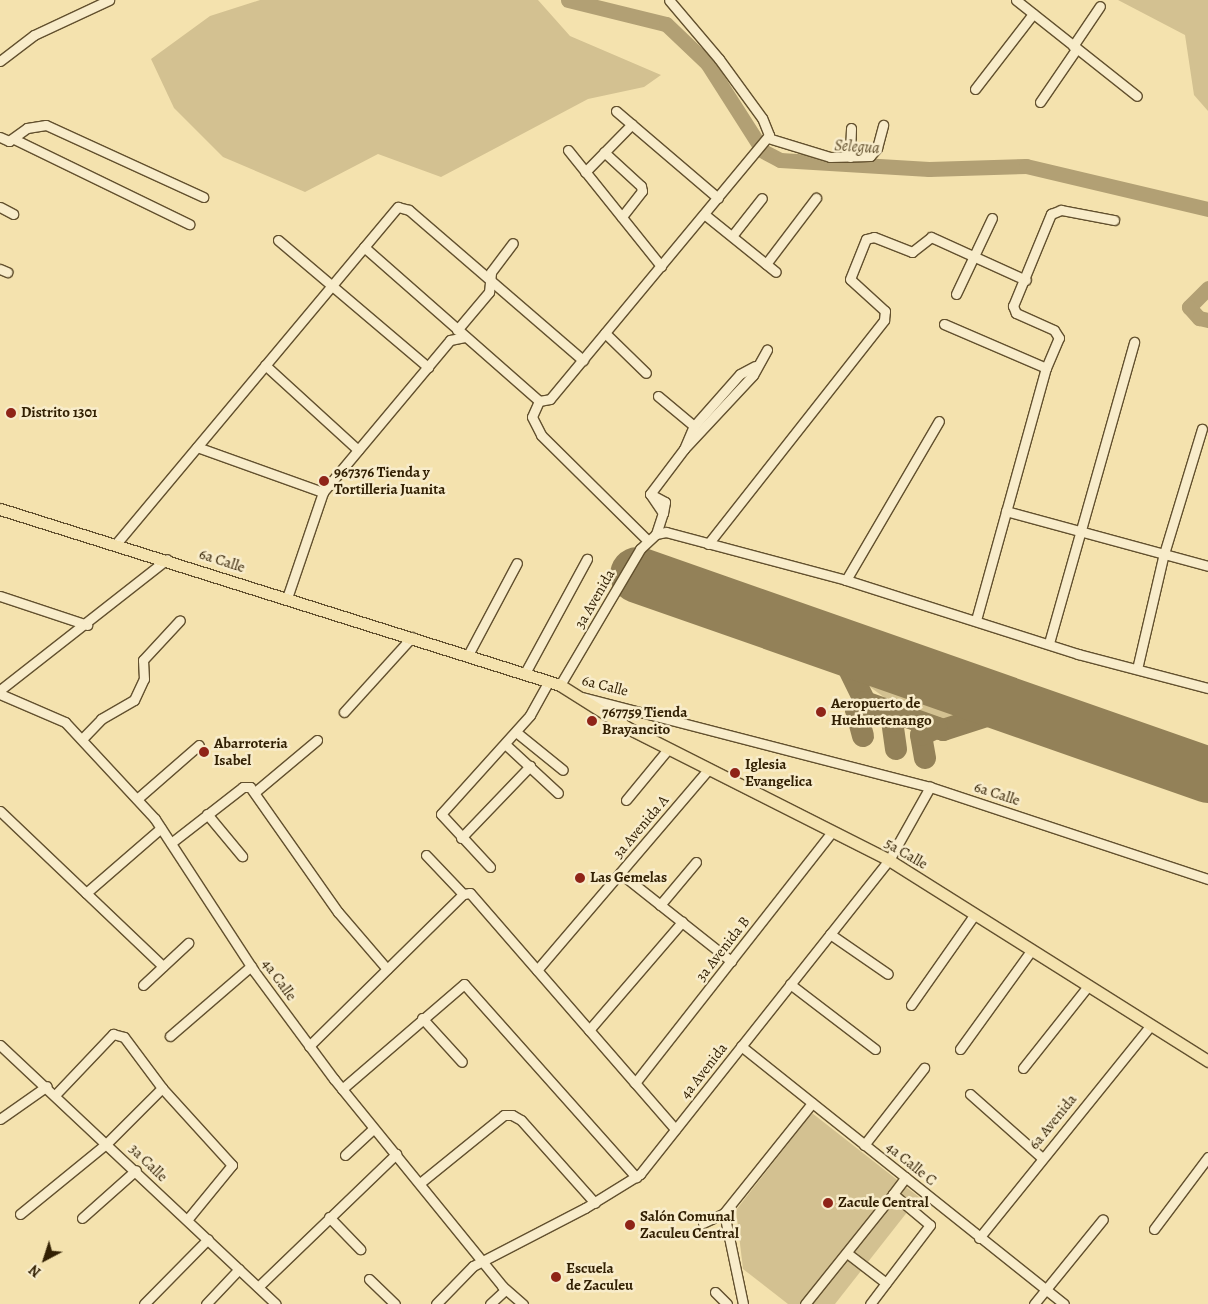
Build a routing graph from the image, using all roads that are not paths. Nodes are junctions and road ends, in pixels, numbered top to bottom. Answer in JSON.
{"nodes":[{"id":1,"x":109,"y":0,"type":"edge"},
{"id":2,"x":669,"y":0,"type":"edge"},
{"id":3,"x":1016,"y":0,"type":"edge"},
{"id":4,"x":1100,"y":6,"type":"dead end"},
{"id":5,"x":1033,"y":14,"type":"junction"},
{"id":6,"x":1075,"y":47,"type":"junction"},
{"id":7,"x":0,"y":61,"type":"edge"},
{"id":8,"x":976,"y":89,"type":"dead end"},
{"id":9,"x":1137,"y":96,"type":"dead end"},
{"id":10,"x":1040,"y":102,"type":"dead end"},
{"id":11,"x":616,"y":111,"type":"dead end"},
{"id":12,"x":632,"y":124,"type":"junction"},
{"id":13,"x":883,"y":125,"type":"dead end"},
{"id":14,"x":851,"y":128,"type":"dead end"},
{"id":15,"x":0,"y":137,"type":"edge"},
{"id":16,"x":14,"y":139,"type":"junction"},
{"id":17,"x":766,"y":141,"type":"junction"},
{"id":18,"x":568,"y":150,"type":"dead end"},
{"id":19,"x":604,"y":152,"type":"junction"},
{"id":20,"x":850,"y":157,"type":"junction"},
{"id":21,"x":586,"y":172,"type":"junction"},
{"id":22,"x":203,"y":197,"type":"dead end"},
{"id":23,"x":718,"y":198,"type":"junction"},
{"id":24,"x":762,"y":198,"type":"dead end"},
{"id":25,"x":816,"y":198,"type":"dead end"},
{"id":26,"x":0,"y":207,"type":"edge"},
{"id":27,"x":13,"y":214,"type":"dead end"},
{"id":28,"x":704,"y":214,"type":"junction"},
{"id":29,"x":622,"y":217,"type":"junction"},
{"id":30,"x":992,"y":218,"type":"dead end"},
{"id":31,"x":1114,"y":220,"type":"dead end"},
{"id":32,"x":189,"y":224,"type":"dead end"},
{"id":33,"x":732,"y":236,"type":"junction"},
{"id":34,"x":278,"y":240,"type":"dead end"},
{"id":35,"x":513,"y":244,"type":"dead end"},
{"id":36,"x":364,"y":247,"type":"junction"},
{"id":37,"x":976,"y":255,"type":"junction"},
{"id":38,"x":766,"y":264,"type":"junction"},
{"id":39,"x":661,"y":266,"type":"junction"},
{"id":40,"x":776,"y":272,"type":"dead end"},
{"id":41,"x":490,"y":279,"type":"junction"},
{"id":42,"x":1026,"y":280,"type":"junction"},
{"id":43,"x":332,"y":284,"type":"junction"},
{"id":44,"x":956,"y":294,"type":"dead end"},
{"id":45,"x":944,"y":324,"type":"dead end"},
{"id":46,"x":457,"y":330,"type":"junction"},
{"id":47,"x":605,"y":333,"type":"junction"},
{"id":48,"x":465,"y":337,"type":"junction"},
{"id":49,"x":1134,"y":342,"type":"dead end"},
{"id":50,"x":766,"y":350,"type":"dead end"},
{"id":51,"x":583,"y":360,"type":"junction"},
{"id":52,"x":265,"y":365,"type":"junction"},
{"id":53,"x":755,"y":366,"type":"junction"},
{"id":54,"x":428,"y":367,"type":"junction"},
{"id":55,"x":1046,"y":368,"type":"junction"},
{"id":56,"x":646,"y":373,"type":"dead end"},
{"id":57,"x":658,"y":396,"type":"dead end"},
{"id":58,"x":539,"y":401,"type":"junction"},
{"id":59,"x":940,"y":421,"type":"dead end"},
{"id":60,"x":694,"y":426,"type":"junction"},
{"id":61,"x":1202,"y":430,"type":"dead end"},
{"id":62,"x":197,"y":447,"type":"junction"},
{"id":63,"x":684,"y":449,"type":"junction"},
{"id":64,"x":358,"y":450,"type":"junction"},
{"id":65,"x":323,"y":492,"type":"junction"},
{"id":66,"x":0,"y":508,"type":"edge"},
{"id":67,"x":1006,"y":511,"type":"junction"},
{"id":68,"x":1077,"y":530,"type":"junction"},
{"id":69,"x":658,"y":533,"type":"junction"},
{"id":70,"x":647,"y":540,"type":"junction"},
{"id":71,"x":708,"y":544,"type":"junction"},
{"id":72,"x":115,"y":545,"type":"junction"},
{"id":73,"x":1163,"y":557,"type":"junction"},
{"id":74,"x":167,"y":559,"type":"junction"},
{"id":75,"x":587,"y":559,"type":"dead end"},
{"id":76,"x":517,"y":563,"type":"dead end"},
{"id":77,"x":1208,"y":566,"type":"edge"},
{"id":78,"x":846,"y":580,"type":"junction"},
{"id":79,"x":0,"y":596,"type":"edge"},
{"id":80,"x":287,"y":598,"type":"junction"},
{"id":81,"x":180,"y":620,"type":"dead end"},
{"id":82,"x":976,"y":620,"type":"junction"},
{"id":83,"x":87,"y":625,"type":"junction"},
{"id":84,"x":412,"y":637,"type":"junction"},
{"id":85,"x":1049,"y":643,"type":"junction"},
{"id":86,"x":468,"y":655,"type":"junction"},
{"id":87,"x":1137,"y":669,"type":"junction"},
{"id":88,"x":525,"y":672,"type":"junction"},
{"id":89,"x":549,"y":681,"type":"junction"},
{"id":90,"x":560,"y":685,"type":"junction"},
{"id":91,"x":1208,"y":688,"type":"edge"},
{"id":92,"x":0,"y":692,"type":"edge"},
{"id":93,"x":576,"y":695,"type":"junction"},
{"id":94,"x":344,"y":712,"type":"dead end"},
{"id":95,"x":516,"y":732,"type":"junction"},
{"id":96,"x":82,"y":739,"type":"junction"},
{"id":97,"x":317,"y":740,"type":"dead end"},
{"id":98,"x":505,"y":744,"type":"junction"},
{"id":99,"x":199,"y":745,"type":"dead end"},
{"id":100,"x":668,"y":749,"type":"junction"},
{"id":101,"x":530,"y":766,"type":"junction"},
{"id":102,"x":564,"y":770,"type":"dead end"},
{"id":103,"x":708,"y":770,"type":"junction"},
{"id":104,"x":930,"y":787,"type":"junction"},
{"id":105,"x":255,"y":792,"type":"junction"},
{"id":106,"x":558,"y":793,"type":"dead end"},
{"id":107,"x":137,"y":799,"type":"junction"},
{"id":108,"x":626,"y":800,"type":"dead end"},
{"id":109,"x":0,"y":811,"type":"edge"},
{"id":110,"x":207,"y":814,"type":"junction"},
{"id":111,"x":161,"y":828,"type":"junction"},
{"id":112,"x":832,"y":832,"type":"junction"},
{"id":113,"x":461,"y":838,"type":"junction"},
{"id":114,"x":171,"y":843,"type":"junction"},
{"id":115,"x":426,"y":855,"type":"dead end"},
{"id":116,"x":242,"y":856,"type":"dead end"},
{"id":117,"x":889,"y":860,"type":"junction"},
{"id":118,"x":696,"y":862,"type":"dead end"},
{"id":119,"x":490,"y":867,"type":"dead end"},
{"id":120,"x":620,"y":873,"type":"junction"},
{"id":121,"x":1208,"y":879,"type":"edge"},
{"id":122,"x":86,"y":892,"type":"junction"},
{"id":123,"x":463,"y":894,"type":"junction"},
{"id":124,"x":660,"y":905,"type":"junction"},
{"id":125,"x":975,"y":914,"type":"junction"},
{"id":126,"x":682,"y":922,"type":"junction"},
{"id":127,"x":830,"y":934,"type":"junction"},
{"id":128,"x":188,"y":943,"type":"dead end"},
{"id":129,"x":1031,"y":952,"type":"junction"},
{"id":130,"x":731,"y":960,"type":"junction"},
{"id":131,"x":163,"y":966,"type":"junction"},
{"id":132,"x":251,"y":966,"type":"junction"},
{"id":133,"x":388,"y":969,"type":"junction"},
{"id":134,"x":538,"y":970,"type":"junction"},
{"id":135,"x":888,"y":974,"type":"dead end"},
{"id":136,"x":790,"y":984,"type":"junction"},
{"id":137,"x":143,"y":985,"type":"dead end"},
{"id":138,"x":1088,"y":986,"type":"junction"},
{"id":139,"x":911,"y":1006,"type":"dead end"},
{"id":140,"x":422,"y":1018,"type":"junction"},
{"id":141,"x":1150,"y":1026,"type":"junction"},
{"id":142,"x":589,"y":1030,"type":"junction"},
{"id":143,"x":170,"y":1036,"type":"dead end"},
{"id":144,"x":0,"y":1044,"type":"edge"},
{"id":145,"x":309,"y":1046,"type":"junction"},
{"id":146,"x":741,"y":1046,"type":"junction"},
{"id":147,"x":875,"y":1049,"type":"dead end"},
{"id":148,"x":960,"y":1049,"type":"dead end"},
{"id":149,"x":1208,"y":1061,"type":"edge"},
{"id":150,"x":462,"y":1062,"type":"dead end"},
{"id":151,"x":924,"y":1068,"type":"dead end"},
{"id":152,"x":1023,"y":1068,"type":"dead end"},
{"id":153,"x":635,"y":1083,"type":"junction"},
{"id":154,"x":47,"y":1086,"type":"junction"},
{"id":155,"x":162,"y":1088,"type":"junction"},
{"id":156,"x":342,"y":1089,"type":"junction"},
{"id":157,"x":56,"y":1094,"type":"junction"},
{"id":158,"x":970,"y":1094,"type":"dead end"},
{"id":159,"x":812,"y":1103,"type":"junction"},
{"id":160,"x":0,"y":1119,"type":"edge"},
{"id":161,"x":373,"y":1129,"type":"junction"},
{"id":162,"x":675,"y":1129,"type":"junction"},
{"id":163,"x":107,"y":1143,"type":"junction"},
{"id":164,"x":864,"y":1144,"type":"junction"},
{"id":165,"x":396,"y":1154,"type":"junction"},
{"id":166,"x":345,"y":1155,"type":"dead end"},
{"id":167,"x":1208,"y":1157,"type":"edge"},
{"id":168,"x":1042,"y":1158,"type":"junction"},
{"id":169,"x":136,"y":1170,"type":"junction"},
{"id":170,"x":636,"y":1177,"type":"junction"},
{"id":171,"x":906,"y":1178,"type":"junction"},
{"id":172,"x":420,"y":1184,"type":"junction"},
{"id":173,"x":894,"y":1194,"type":"junction"},
{"id":174,"x":595,"y":1203,"type":"junction"},
{"id":175,"x":724,"y":1213,"type":"junction"},
{"id":176,"x":20,"y":1214,"type":"dead end"},
{"id":177,"x":329,"y":1217,"type":"junction"},
{"id":178,"x":82,"y":1218,"type":"dead end"},
{"id":179,"x":1103,"y":1219,"type":"dead end"},
{"id":180,"x":187,"y":1220,"type":"junction"},
{"id":181,"x":703,"y":1223,"type":"dead end"},
{"id":182,"x":1154,"y":1229,"type":"dead end"},
{"id":183,"x":979,"y":1238,"type":"junction"},
{"id":184,"x":208,"y":1239,"type":"junction"},
{"id":185,"x":360,"y":1249,"type":"dead end"},
{"id":186,"x":847,"y":1253,"type":"junction"},
{"id":187,"x":483,"y":1261,"type":"junction"},
{"id":188,"x":239,"y":1269,"type":"junction"},
{"id":189,"x":369,"y":1279,"type":"dead end"},
{"id":190,"x":886,"y":1283,"type":"junction"},
{"id":191,"x":258,"y":1287,"type":"junction"},
{"id":192,"x":504,"y":1288,"type":"junction"},
{"id":193,"x":1045,"y":1288,"type":"junction"},
{"id":194,"x":715,"y":1292,"type":"dead end"},
{"id":195,"x":266,"y":1301,"type":"edge"},
{"id":196,"x":144,"y":1304,"type":"edge"},
{"id":197,"x":206,"y":1304,"type":"edge"},
{"id":198,"x":276,"y":1304,"type":"edge"},
{"id":199,"x":395,"y":1304,"type":"edge"},
{"id":200,"x":436,"y":1304,"type":"edge"},
{"id":201,"x":490,"y":1304,"type":"edge"},
{"id":202,"x":514,"y":1304,"type":"edge"},
{"id":203,"x":523,"y":1304,"type":"edge"},
{"id":204,"x":727,"y":1304,"type":"edge"},
{"id":205,"x":743,"y":1304,"type":"edge"},
{"id":206,"x":805,"y":1304,"type":"edge"},
{"id":207,"x":870,"y":1304,"type":"edge"},
{"id":208,"x":1034,"y":1304,"type":"edge"},
{"id":209,"x":1064,"y":1304,"type":"edge"}],
"edges":[{"from":1,"to":7,"type":"street"},
{"from":2,"to":17,"type":"street"},
{"from":3,"to":5,"type":"street"},
{"from":4,"to":6,"type":"street"},
{"from":5,"to":6,"type":"street"},
{"from":5,"to":8,"type":"street"},
{"from":6,"to":9,"type":"street"},
{"from":6,"to":10,"type":"street"},
{"from":11,"to":12,"type":"street"},
{"from":12,"to":19,"type":"street"},
{"from":12,"to":23,"type":"street"},
{"from":13,"to":20,"type":"street"},
{"from":14,"to":20,"type":"street"},
{"from":15,"to":16,"type":"street"},
{"from":16,"to":22,"type":"street"},
{"from":16,"to":32,"type":"street"},
{"from":17,"to":20,"type":"street"},
{"from":17,"to":23,"type":"street"},
{"from":18,"to":21,"type":"street"},
{"from":19,"to":21,"type":"street"},
{"from":19,"to":29,"type":"street"},
{"from":21,"to":29,"type":"street"},
{"from":23,"to":28,"type":"street"},
{"from":24,"to":33,"type":"street"},
{"from":25,"to":38,"type":"street"},
{"from":26,"to":27,"type":"street"},
{"from":28,"to":33,"type":"street"},
{"from":28,"to":39,"type":"street"},
{"from":29,"to":39,"type":"street"},
{"from":30,"to":37,"type":"street"},
{"from":31,"to":42,"type":"street"},
{"from":33,"to":38,"type":"street"},
{"from":34,"to":43,"type":"street"},
{"from":35,"to":41,"type":"street"},
{"from":36,"to":41,"type":"street"},
{"from":36,"to":43,"type":"street"},
{"from":36,"to":46,"type":"street"},
{"from":37,"to":42,"type":"street"},
{"from":37,"to":44,"type":"street"},
{"from":37,"to":71,"type":"street"},
{"from":38,"to":40,"type":"street"},
{"from":39,"to":47,"type":"street"},
{"from":41,"to":46,"type":"street"},
{"from":41,"to":51,"type":"street"},
{"from":42,"to":55,"type":"street"},
{"from":43,"to":52,"type":"street"},
{"from":43,"to":54,"type":"street"},
{"from":45,"to":55,"type":"street"},
{"from":46,"to":48,"type":"street"},
{"from":47,"to":51,"type":"street"},
{"from":47,"to":56,"type":"street"},
{"from":48,"to":54,"type":"street"},
{"from":48,"to":58,"type":"street"},
{"from":49,"to":68,"type":"street"},
{"from":50,"to":53,"type":"street"},
{"from":51,"to":58,"type":"street"},
{"from":52,"to":62,"type":"street"},
{"from":52,"to":64,"type":"street"},
{"from":53,"to":60,"type":"street"},
{"from":53,"to":63,"type":"street"},
{"from":54,"to":64,"type":"street"},
{"from":55,"to":67,"type":"street"},
{"from":57,"to":60,"type":"street"},
{"from":58,"to":70,"type":"street"},
{"from":59,"to":78,"type":"street"},
{"from":60,"to":63,"type":"street"},
{"from":61,"to":73,"type":"street"},
{"from":62,"to":65,"type":"street"},
{"from":62,"to":72,"type":"street"},
{"from":63,"to":69,"type":"street"},
{"from":64,"to":65,"type":"street"},
{"from":65,"to":80,"type":"street"},
{"from":66,"to":72,"type":"main road","name":"6a Calle"},
{"from":67,"to":68,"type":"street"},
{"from":67,"to":82,"type":"street"},
{"from":68,"to":73,"type":"street"},
{"from":68,"to":85,"type":"street"},
{"from":69,"to":70,"type":"street","name":"3a Avenida"},
{"from":69,"to":71,"type":"street"},
{"from":70,"to":90,"type":"street","name":"3a Avenida"},
{"from":71,"to":78,"type":"street"},
{"from":72,"to":74,"type":"main road","name":"6a Calle"},
{"from":73,"to":77,"type":"street"},
{"from":73,"to":87,"type":"street"},
{"from":74,"to":80,"type":"main road","name":"6a Calle"},
{"from":74,"to":83,"type":"street"},
{"from":75,"to":88,"type":"street"},
{"from":76,"to":86,"type":"street"},
{"from":78,"to":82,"type":"street"},
{"from":79,"to":83,"type":"street"},
{"from":80,"to":84,"type":"main road","name":"6a Calle"},
{"from":81,"to":96,"type":"street"},
{"from":82,"to":85,"type":"street"},
{"from":83,"to":92,"type":"street"},
{"from":84,"to":86,"type":"main road","name":"6a Calle"},
{"from":84,"to":94,"type":"street"},
{"from":85,"to":87,"type":"street"},
{"from":86,"to":88,"type":"main road","name":"6a Calle"},
{"from":87,"to":91,"type":"street"},
{"from":88,"to":89,"type":"main road","name":"6a Calle"},
{"from":89,"to":90,"type":"main road","name":"6a Calle"},
{"from":89,"to":95,"type":"street"},
{"from":90,"to":93,"type":"main road","name":"6a Calle"},
{"from":92,"to":96,"type":"street","name":"4a Calle"},
{"from":93,"to":100,"type":"main road","name":"5a Calle"},
{"from":93,"to":104,"type":"street","name":"6a Calle"},
{"from":95,"to":98,"type":"street"},
{"from":95,"to":102,"type":"street"},
{"from":96,"to":107,"type":"street","name":"4a Calle"},
{"from":97,"to":105,"type":"street"},
{"from":98,"to":101,"type":"street"},
{"from":98,"to":113,"type":"street"},
{"from":99,"to":107,"type":"street"},
{"from":100,"to":103,"type":"main road","name":"5a Calle"},
{"from":100,"to":108,"type":"street"},
{"from":101,"to":106,"type":"street"},
{"from":101,"to":113,"type":"street"},
{"from":103,"to":112,"type":"main road","name":"5a Calle"},
{"from":103,"to":120,"type":"street","name":"3a Avenida A"},
{"from":104,"to":117,"type":"street","name":"4a Avenida"},
{"from":104,"to":121,"type":"street","name":"6a Calle"},
{"from":105,"to":110,"type":"street"},
{"from":105,"to":133,"type":"street"},
{"from":107,"to":111,"type":"street","name":"4a Calle"},
{"from":109,"to":122,"type":"street"},
{"from":110,"to":114,"type":"street"},
{"from":110,"to":116,"type":"street"},
{"from":111,"to":114,"type":"street","name":"4a Calle"},
{"from":111,"to":122,"type":"street"},
{"from":112,"to":117,"type":"main road","name":"5a Calle"},
{"from":112,"to":130,"type":"street","name":"3a Avenida B"},
{"from":113,"to":119,"type":"street"},
{"from":114,"to":132,"type":"street","name":"4a Calle"},
{"from":115,"to":123,"type":"street"},
{"from":117,"to":125,"type":"main road","name":"5a Calle"},
{"from":117,"to":127,"type":"street","name":"4a Avenida"},
{"from":118,"to":124,"type":"street"},
{"from":120,"to":124,"type":"street"},
{"from":120,"to":134,"type":"street","name":"3a Avenida A"},
{"from":122,"to":131,"type":"street"},
{"from":123,"to":133,"type":"street"},
{"from":123,"to":134,"type":"street"},
{"from":124,"to":126,"type":"street"},
{"from":125,"to":129,"type":"main road","name":"5a Calle"},
{"from":125,"to":139,"type":"street"},
{"from":126,"to":130,"type":"street"},
{"from":126,"to":142,"type":"street"},
{"from":127,"to":135,"type":"street"},
{"from":127,"to":136,"type":"street","name":"4a Avenida"},
{"from":128,"to":131,"type":"street"},
{"from":129,"to":138,"type":"main road","name":"5a Calle"},
{"from":129,"to":148,"type":"street"},
{"from":130,"to":153,"type":"street","name":"3a Avenida B"},
{"from":131,"to":137,"type":"street"},
{"from":132,"to":143,"type":"street"},
{"from":132,"to":145,"type":"street","name":"4a Calle"},
{"from":133,"to":145,"type":"street"},
{"from":134,"to":142,"type":"street"},
{"from":136,"to":146,"type":"street","name":"4a Avenida"},
{"from":136,"to":147,"type":"street"},
{"from":138,"to":141,"type":"main road","name":"5a Calle"},
{"from":138,"to":152,"type":"street"},
{"from":140,"to":150,"type":"street"},
{"from":140,"to":156,"type":"street"},
{"from":140,"to":170,"type":"street"},
{"from":141,"to":149,"type":"main road","name":"5a Calle"},
{"from":141,"to":168,"type":"street","name":"6a Avenida"},
{"from":142,"to":153,"type":"street"},
{"from":144,"to":154,"type":"street","name":"3a Calle"},
{"from":145,"to":156,"type":"street","name":"4a Calle"},
{"from":146,"to":159,"type":"street","name":"4a Calle C"},
{"from":146,"to":162,"type":"street","name":"4a Avenida"},
{"from":151,"to":164,"type":"street"},
{"from":153,"to":162,"type":"street"},
{"from":154,"to":157,"type":"street","name":"3a Calle"},
{"from":154,"to":160,"type":"street"},
{"from":155,"to":157,"type":"street"},
{"from":155,"to":163,"type":"street"},
{"from":155,"to":180,"type":"street"},
{"from":156,"to":161,"type":"street","name":"4a Calle"},
{"from":157,"to":163,"type":"street","name":"3a Calle"},
{"from":158,"to":168,"type":"street"},
{"from":159,"to":164,"type":"street","name":"4a Calle C"},
{"from":159,"to":175,"type":"street"},
{"from":161,"to":165,"type":"street","name":"4a Calle"},
{"from":161,"to":166,"type":"street"},
{"from":162,"to":170,"type":"street","name":"4a Avenida"},
{"from":163,"to":169,"type":"street","name":"3a Calle"},
{"from":163,"to":176,"type":"street"},
{"from":164,"to":171,"type":"street","name":"4a Calle C"},
{"from":165,"to":172,"type":"street","name":"4a Calle"},
{"from":165,"to":177,"type":"street"},
{"from":167,"to":182,"type":"street"},
{"from":168,"to":183,"type":"street","name":"6a Avenida"},
{"from":169,"to":178,"type":"street"},
{"from":169,"to":180,"type":"street","name":"3a Calle"},
{"from":170,"to":174,"type":"street","name":"4a Avenida"},
{"from":171,"to":173,"type":"street"},
{"from":171,"to":183,"type":"street","name":"4a Calle C"},
{"from":172,"to":174,"type":"street"},
{"from":172,"to":187,"type":"street","name":"4a Calle"},
{"from":173,"to":186,"type":"street"},
{"from":173,"to":190,"type":"street"},
{"from":174,"to":187,"type":"street","name":"4a Avenida"},
{"from":175,"to":181,"type":"street"},
{"from":175,"to":205,"type":"street"},
{"from":177,"to":185,"type":"street"},
{"from":177,"to":191,"type":"street"},
{"from":179,"to":193,"type":"street"},
{"from":180,"to":184,"type":"street","name":"3a Calle"},
{"from":183,"to":193,"type":"street","name":"4a Calle C"},
{"from":184,"to":188,"type":"street","name":"3a Calle"},
{"from":184,"to":196,"type":"street"},
{"from":186,"to":190,"type":"street"},
{"from":186,"to":206,"type":"street"},
{"from":187,"to":192,"type":"street","name":"4a Calle"},
{"from":187,"to":200,"type":"street","name":"4a Avenida"},
{"from":188,"to":191,"type":"street","name":"3a Calle"},
{"from":188,"to":197,"type":"street"},
{"from":189,"to":199,"type":"street"},
{"from":190,"to":207,"type":"street"},
{"from":191,"to":195,"type":"street","name":"3a Calle"},
{"from":192,"to":201,"type":"street"},
{"from":192,"to":202,"type":"street"},
{"from":192,"to":203,"type":"street","name":"4a Calle"},
{"from":193,"to":208,"type":"street"},
{"from":193,"to":209,"type":"street","name":"4a Calle C"},
{"from":194,"to":204,"type":"street"},
{"from":195,"to":198,"type":"street","name":"3a Calle"}]}
